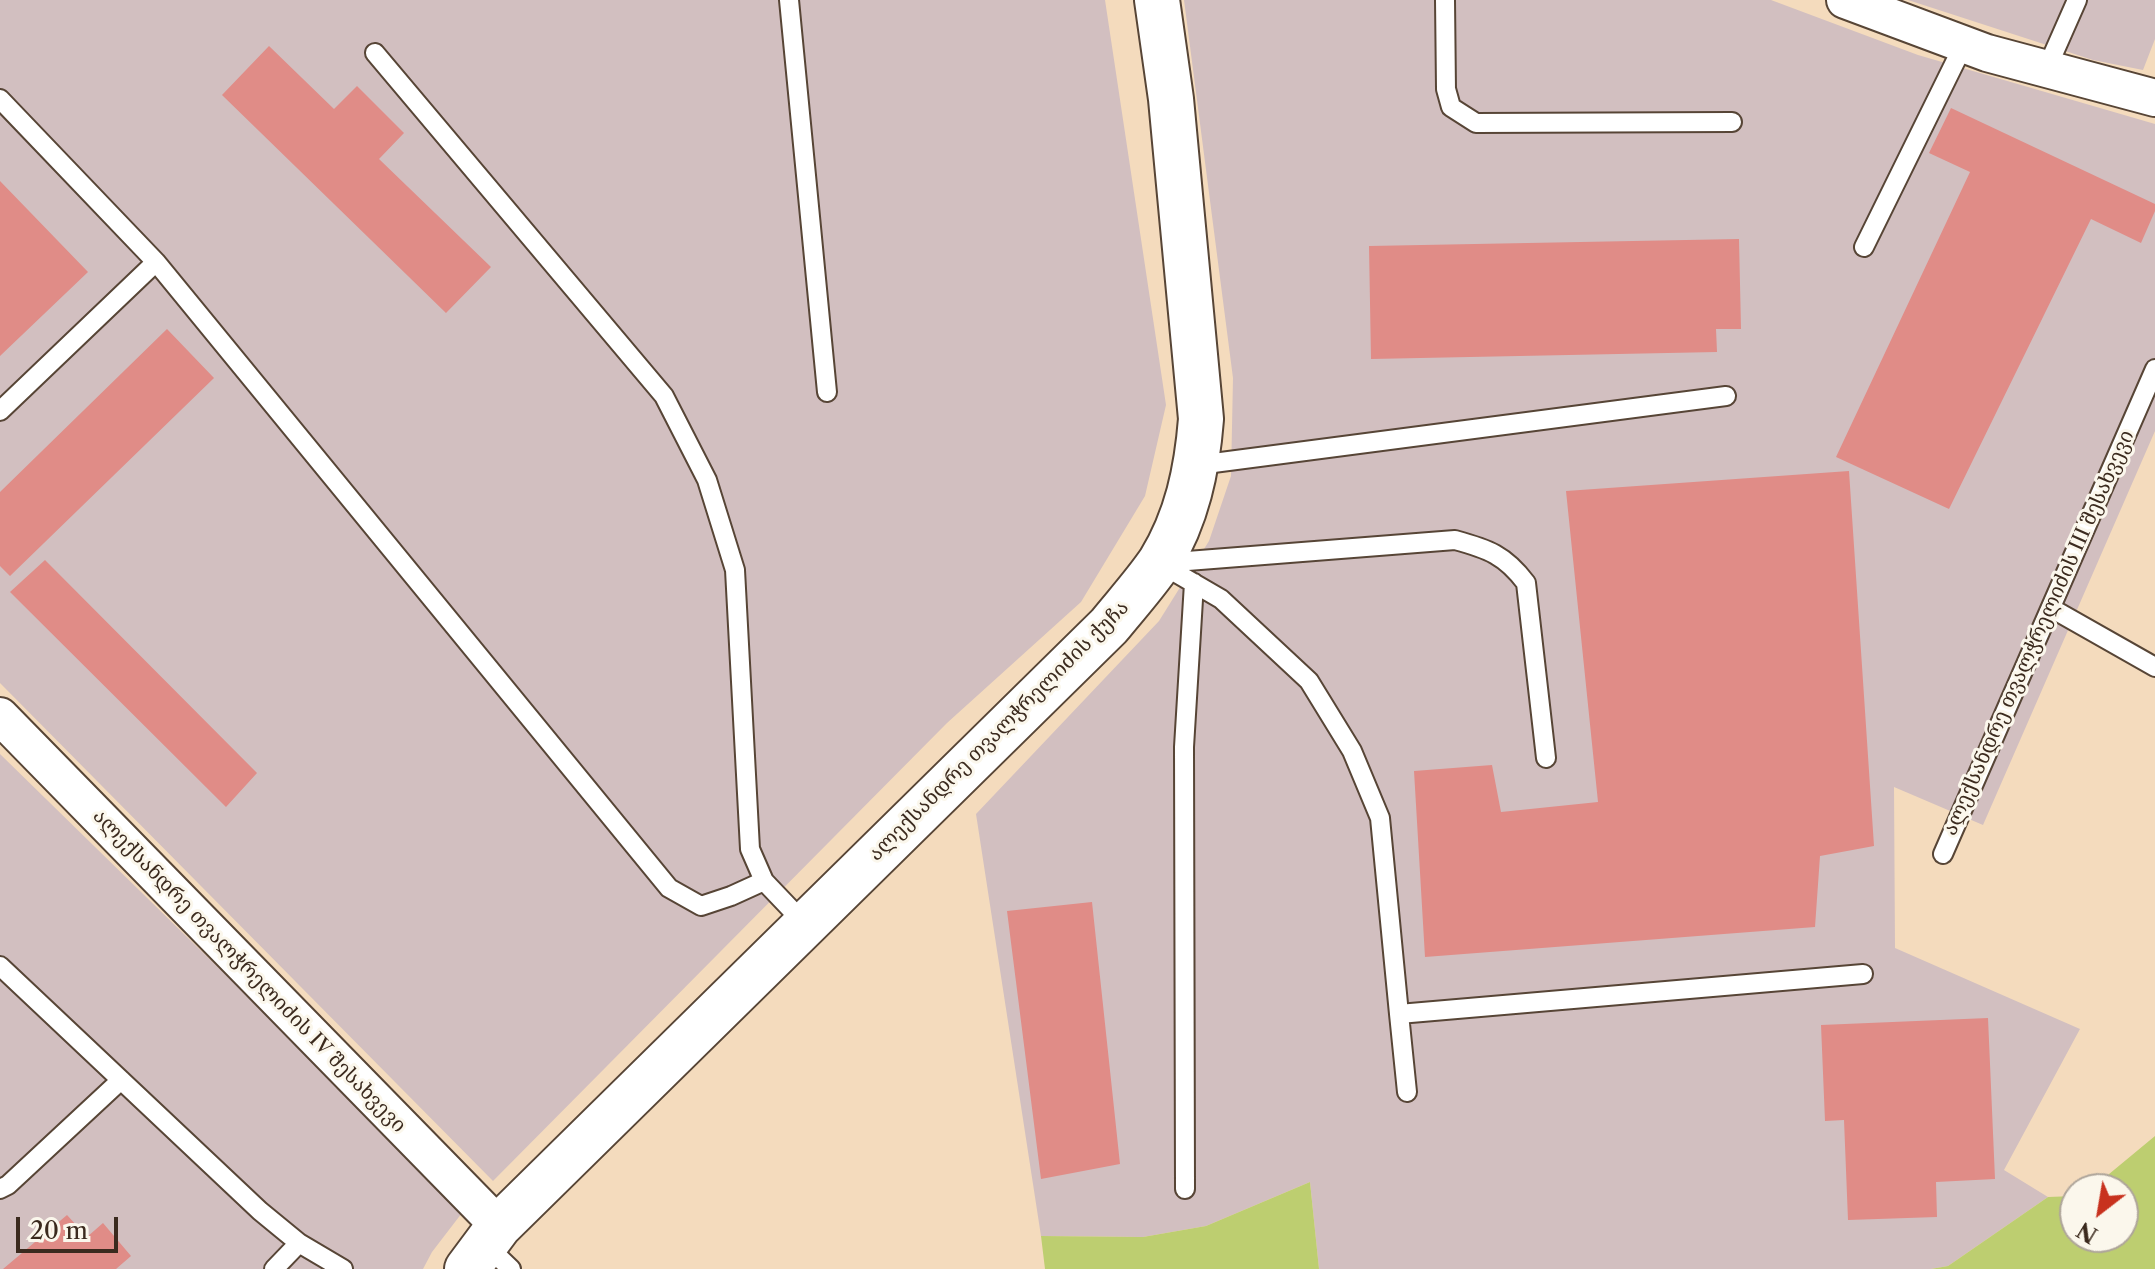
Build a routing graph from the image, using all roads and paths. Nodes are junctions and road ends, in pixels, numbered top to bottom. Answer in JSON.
{"nodes":[{"id":1,"x":789,"y":0,"type":"edge"},
{"id":2,"x":1157,"y":0,"type":"edge"},
{"id":3,"x":1445,"y":0,"type":"edge"},
{"id":4,"x":1845,"y":0,"type":"edge"},
{"id":5,"x":2077,"y":0,"type":"edge"},
{"id":6,"x":1964,"y":44,"type":"junction"},
{"id":7,"x":375,"y":53,"type":"dead end"},
{"id":8,"x":2047,"y":68,"type":"junction"},
{"id":9,"x":2154,"y":94,"type":"edge"},
{"id":10,"x":0,"y":99,"type":"edge"},
{"id":11,"x":1732,"y":122,"type":"dead end"},
{"id":12,"x":1864,"y":247,"type":"dead end"},
{"id":13,"x":156,"y":262,"type":"junction"},
{"id":14,"x":2155,"y":369,"type":"edge"},
{"id":15,"x":827,"y":392,"type":"dead end"},
{"id":16,"x":1726,"y":396,"type":"dead end"},
{"id":17,"x":0,"y":411,"type":"edge"},
{"id":18,"x":1198,"y":465,"type":"junction"},
{"id":19,"x":1177,"y":573,"type":"junction"},
{"id":20,"x":2051,"y":608,"type":"junction"},
{"id":21,"x":2155,"y":667,"type":"edge"},
{"id":22,"x":0,"y":716,"type":"edge"},
{"id":23,"x":1546,"y":758,"type":"dead end"},
{"id":24,"x":1943,"y":854,"type":"dead end"},
{"id":25,"x":764,"y":881,"type":"junction"},
{"id":26,"x":805,"y":924,"type":"junction"},
{"id":27,"x":0,"y":966,"type":"edge"},
{"id":28,"x":1863,"y":974,"type":"dead end"},
{"id":29,"x":1399,"y":1014,"type":"junction"},
{"id":30,"x":121,"y":1080,"type":"junction"},
{"id":31,"x":1407,"y":1092,"type":"dead end"},
{"id":32,"x":0,"y":1189,"type":"edge"},
{"id":33,"x":1185,"y":1189,"type":"dead end"},
{"id":34,"x":299,"y":1243,"type":"junction"},
{"id":35,"x":490,"y":1252,"type":"edge"},
{"id":36,"x":274,"y":1269,"type":"edge"},
{"id":37,"x":343,"y":1269,"type":"edge"}],
"edges":[{"from":1,"to":15,"type":"lane"},
{"from":2,"to":18,"type":"street","name":"ალექსანდრე თვალჭრელიძის ქუჩა"},
{"from":3,"to":11,"type":"lane"},
{"from":4,"to":6,"type":"street"},
{"from":5,"to":8,"type":"lane"},
{"from":6,"to":8,"type":"street"},
{"from":6,"to":12,"type":"lane"},
{"from":7,"to":25,"type":"lane"},
{"from":8,"to":9,"type":"street"},
{"from":10,"to":13,"type":"lane"},
{"from":13,"to":17,"type":"lane"},
{"from":13,"to":25,"type":"lane"},
{"from":14,"to":20,"type":"lane","name":"ალექსანდრე თვალჭრელიძის III შესახვევი"},
{"from":16,"to":18,"type":"lane"},
{"from":18,"to":19,"type":"street","name":"ალექსანდრე თვალჭრელიძის ქუჩა"},
{"from":19,"to":23,"type":"lane"},
{"from":19,"to":26,"type":"street","name":"ალექსანდრე თვალჭრელიძის ქუჩა"},
{"from":19,"to":29,"type":"lane"},
{"from":19,"to":33,"type":"lane"},
{"from":20,"to":21,"type":"lane"},
{"from":20,"to":24,"type":"lane","name":"ალექსანდრე თვალჭრელიძის III შესახვევი"},
{"from":22,"to":35,"type":"street","name":"ალექსანდრე თვალჭრელიძის IV შესახვევი"},
{"from":25,"to":26,"type":"lane"},
{"from":26,"to":35,"type":"street","name":"ალექსანდრე თვალჭრელიძის ქუჩა"},
{"from":27,"to":30,"type":"lane"},
{"from":28,"to":29,"type":"lane"},
{"from":29,"to":31,"type":"lane"},
{"from":30,"to":32,"type":"lane"},
{"from":30,"to":34,"type":"lane"},
{"from":34,"to":36,"type":"lane"},
{"from":34,"to":37,"type":"lane"}]}
